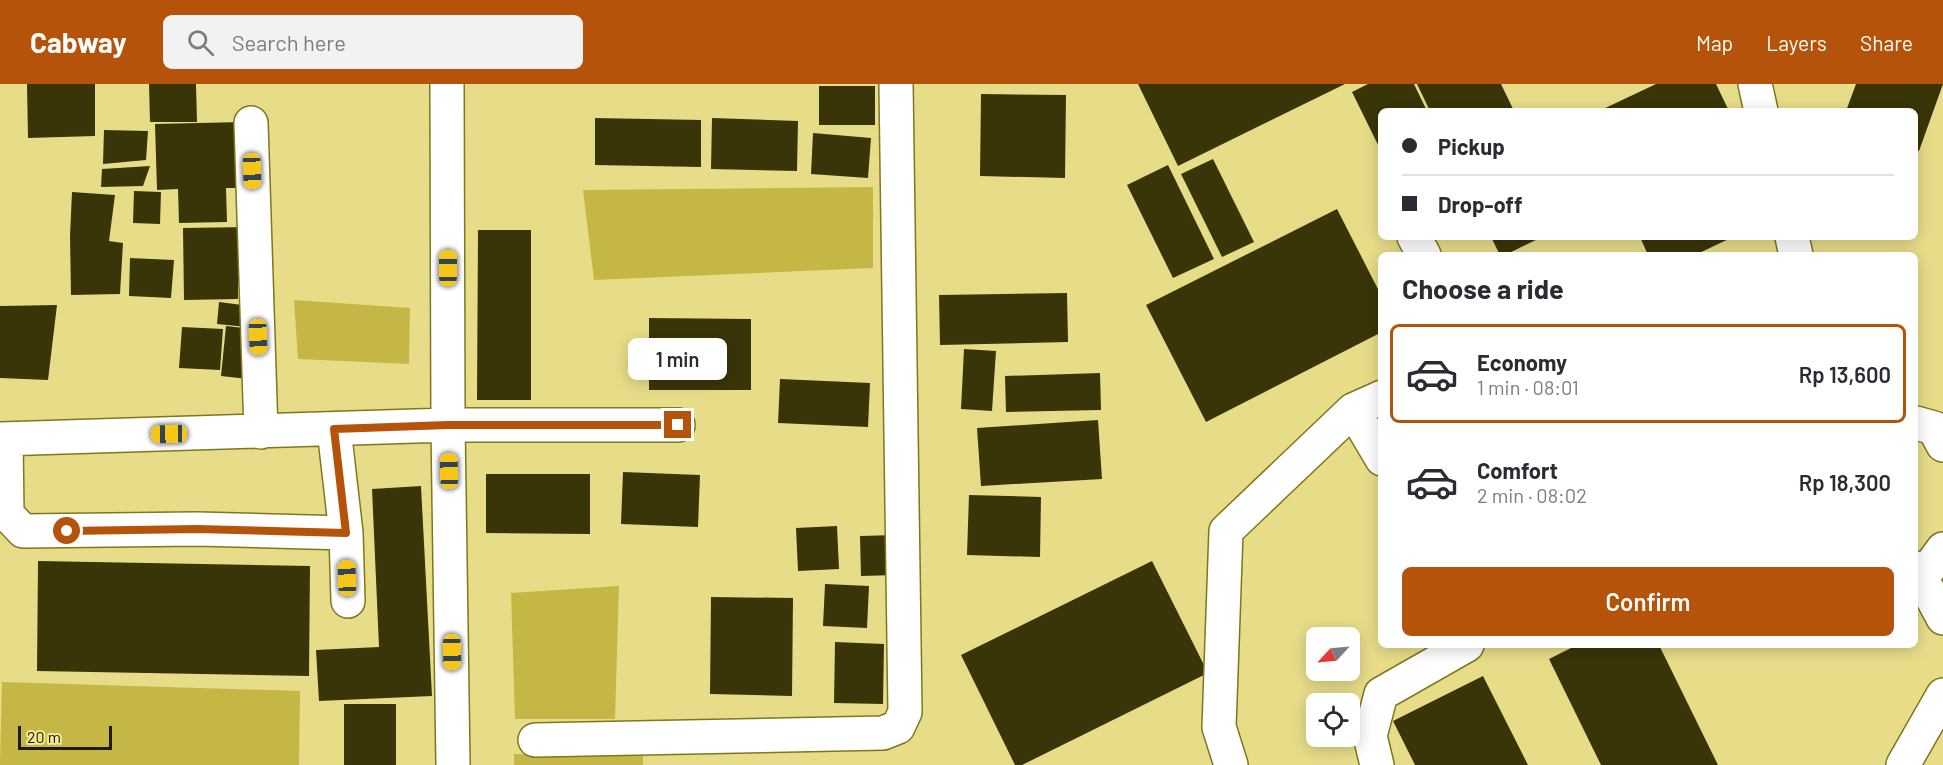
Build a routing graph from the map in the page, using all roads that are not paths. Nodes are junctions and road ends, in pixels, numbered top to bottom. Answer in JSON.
{"nodes":[{"id":1,"x":447,"y":84,"type":"edge"},
{"id":2,"x":896,"y":84,"type":"edge"},
{"id":3,"x":1755,"y":84,"type":"edge"},
{"id":4,"x":1760,"y":108,"type":"edge"},
{"id":5,"x":251,"y":123,"type":"dead end"},
{"id":6,"x":1367,"y":403,"type":"edge"},
{"id":7,"x":1918,"y":422,"type":"edge"},
{"id":8,"x":448,"y":425,"type":"junction"},
{"id":9,"x":678,"y":425,"type":"dead end"},
{"id":10,"x":334,"y":429,"type":"junction"},
{"id":11,"x":261,"y":432,"type":"junction"},
{"id":12,"x":3,"y":439,"type":"edge"},
{"id":13,"x":1378,"y":444,"type":"edge"},
{"id":14,"x":1943,"y":445,"type":"edge"},
{"id":15,"x":346,"y":533,"type":"junction"},
{"id":16,"x":1943,"y":549,"type":"edge"},
{"id":17,"x":1918,"y":573,"type":"edge"},
{"id":18,"x":348,"y":601,"type":"dead end"},
{"id":19,"x":1943,"y":618,"type":"edge"},
{"id":20,"x":1462,"y":648,"type":"edge"},
{"id":21,"x":1943,"y":695,"type":"edge"},
{"id":22,"x":535,"y":740,"type":"dead end"},
{"id":23,"x":453,"y":765,"type":"edge"},
{"id":24,"x":1231,"y":765,"type":"edge"},
{"id":25,"x":1377,"y":765,"type":"edge"},
{"id":26,"x":1903,"y":765,"type":"edge"}],
"edges":[{"from":1,"to":8,"type":"street"},
{"from":2,"to":22,"type":"street"},
{"from":3,"to":4,"type":"street"},
{"from":5,"to":11,"type":"street"},
{"from":6,"to":13,"type":"street"},
{"from":6,"to":24,"type":"street"},
{"from":7,"to":14,"type":"street"},
{"from":8,"to":9,"type":"street"},
{"from":8,"to":10,"type":"street"},
{"from":8,"to":23,"type":"street"},
{"from":10,"to":11,"type":"street"},
{"from":10,"to":15,"type":"street"},
{"from":11,"to":12,"type":"street"},
{"from":12,"to":15,"type":"street"},
{"from":15,"to":18,"type":"street"},
{"from":16,"to":17,"type":"street"},
{"from":17,"to":19,"type":"street"},
{"from":20,"to":25,"type":"street"},
{"from":21,"to":26,"type":"street"}]}
